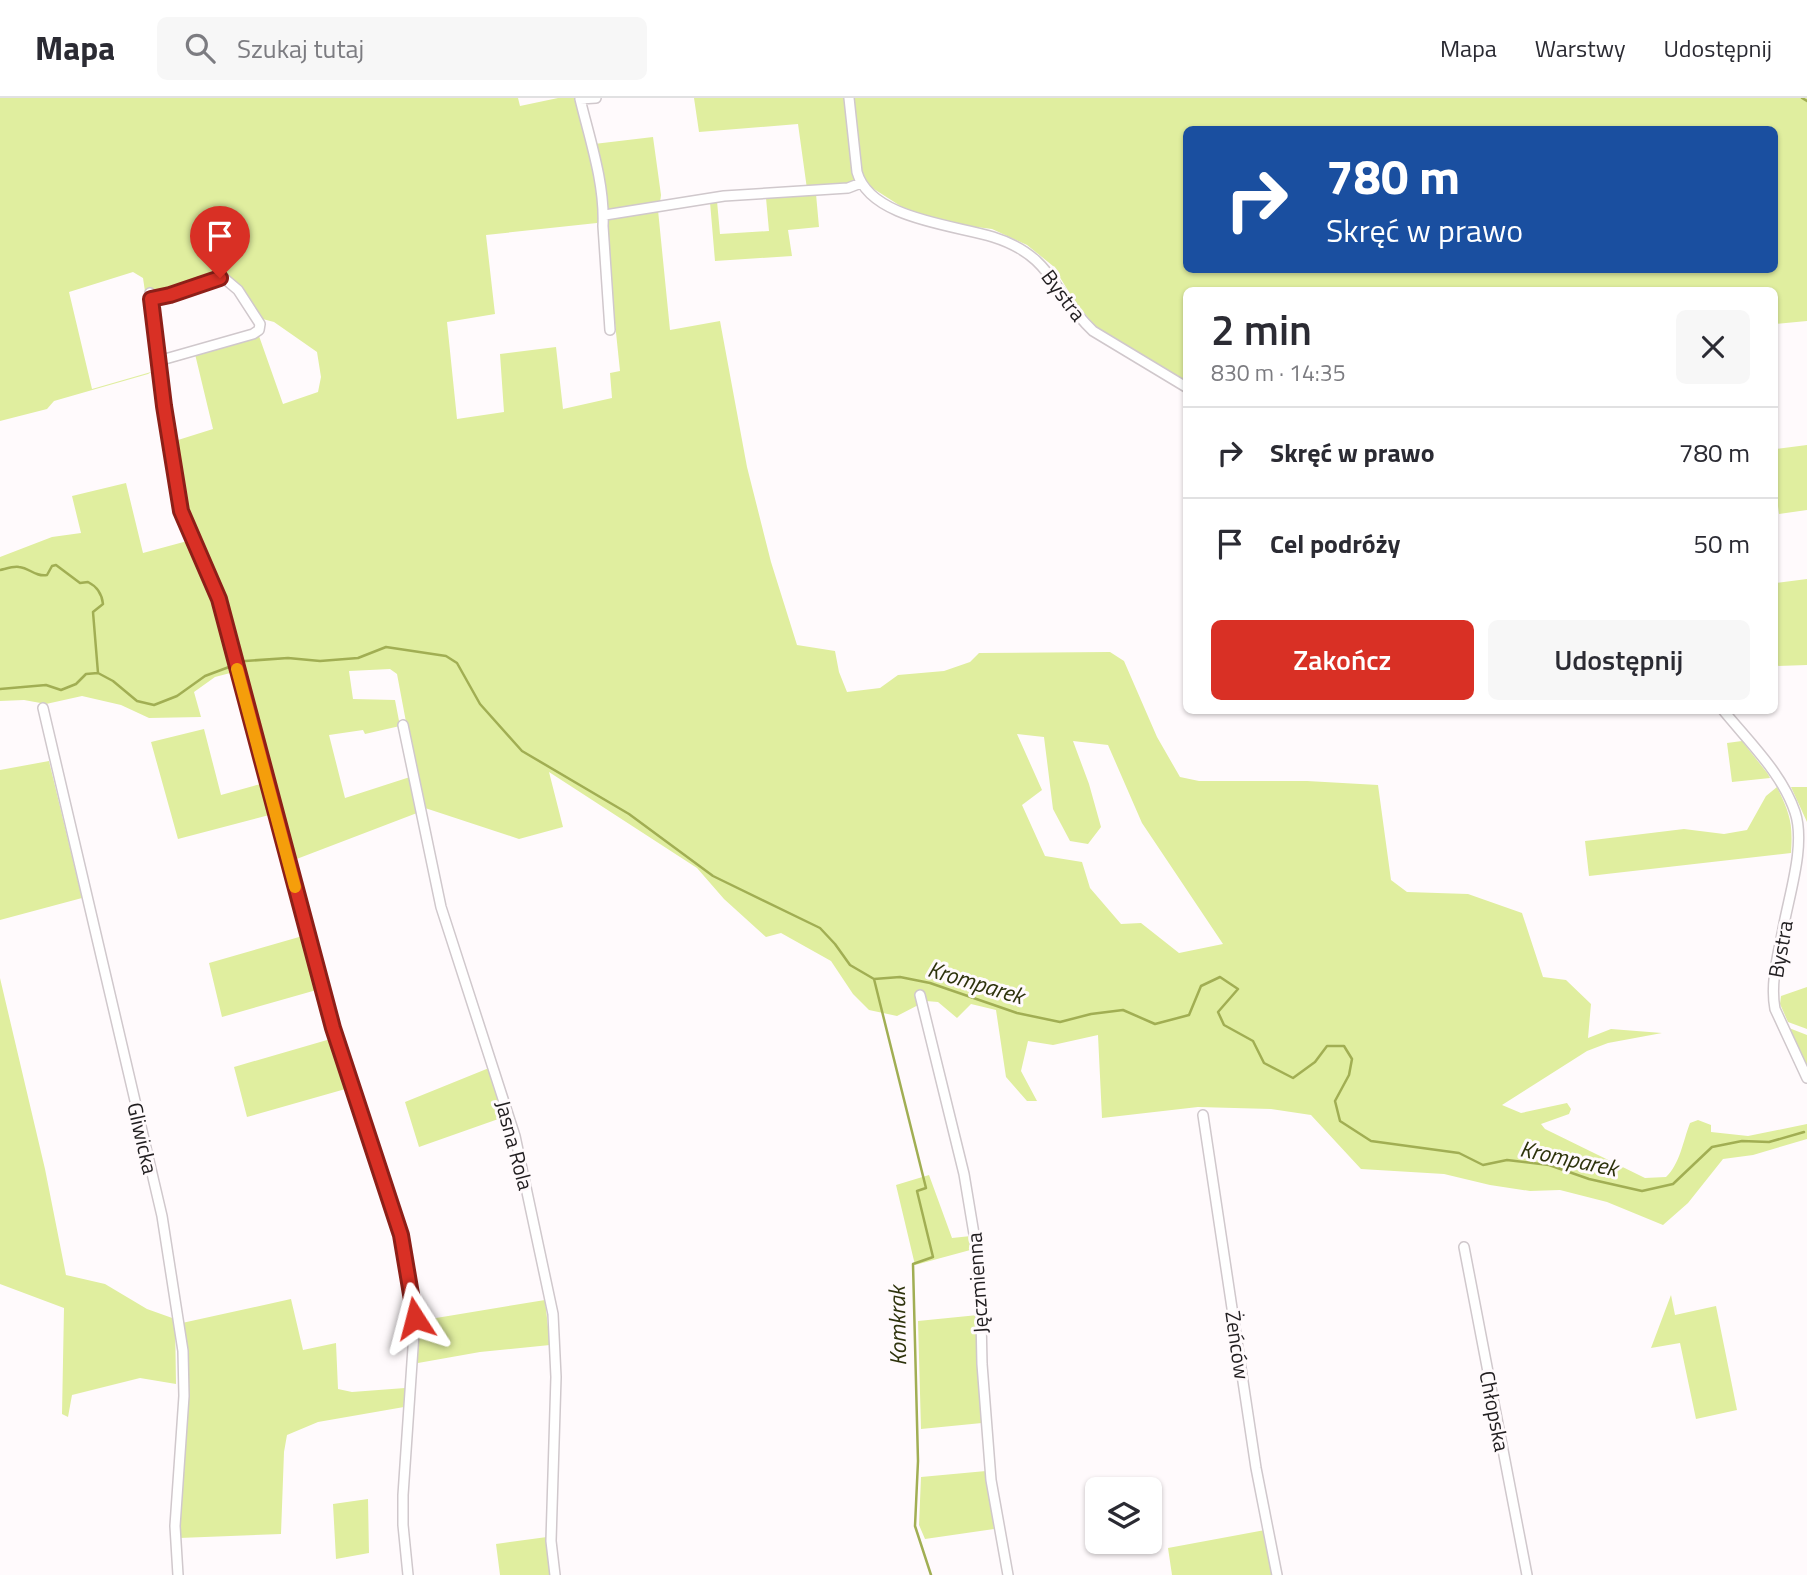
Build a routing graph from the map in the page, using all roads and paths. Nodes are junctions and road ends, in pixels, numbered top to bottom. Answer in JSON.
{"nodes":[{"id":1,"x":596,"y":98,"type":"edge"},
{"id":2,"x":849,"y":98,"type":"edge"},
{"id":3,"x":860,"y":183,"type":"junction"},
{"id":4,"x":605,"y":215,"type":"junction"},
{"id":5,"x":610,"y":330,"type":"dead end"},
{"id":6,"x":158,"y":361,"type":"junction"},
{"id":7,"x":1183,"y":385,"type":"edge"},
{"id":8,"x":43,"y":708,"type":"dead end"},
{"id":9,"x":1726,"y":714,"type":"edge"},
{"id":10,"x":403,"y":725,"type":"dead end"},
{"id":11,"x":920,"y":995,"type":"dead end"},
{"id":12,"x":1807,"y":1078,"type":"edge"},
{"id":13,"x":1203,"y":1115,"type":"dead end"},
{"id":14,"x":1464,"y":1247,"type":"dead end"},
{"id":15,"x":178,"y":1575,"type":"edge"},
{"id":16,"x":408,"y":1575,"type":"edge"},
{"id":17,"x":555,"y":1575,"type":"edge"},
{"id":18,"x":1008,"y":1575,"type":"edge"},
{"id":19,"x":1278,"y":1575,"type":"edge"},
{"id":20,"x":1527,"y":1575,"type":"edge"}],
"edges":[{"from":1,"to":4,"type":"street"},
{"from":2,"to":3,"type":"street"},
{"from":3,"to":4,"type":"street"},
{"from":3,"to":7,"type":"street","name":"Bystra"},
{"from":4,"to":5,"type":"street"},
{"from":6,"to":6,"type":"street"},
{"from":6,"to":16,"type":"street"},
{"from":8,"to":15,"type":"street","name":"Gliwicka"},
{"from":9,"to":12,"type":"street","name":"Bystra"},
{"from":10,"to":17,"type":"street","name":"Jasna Rola"},
{"from":11,"to":18,"type":"street","name":"Jęczmienna"},
{"from":13,"to":19,"type":"street","name":"Żeńców"},
{"from":14,"to":20,"type":"street","name":"Chłopska"}]}
